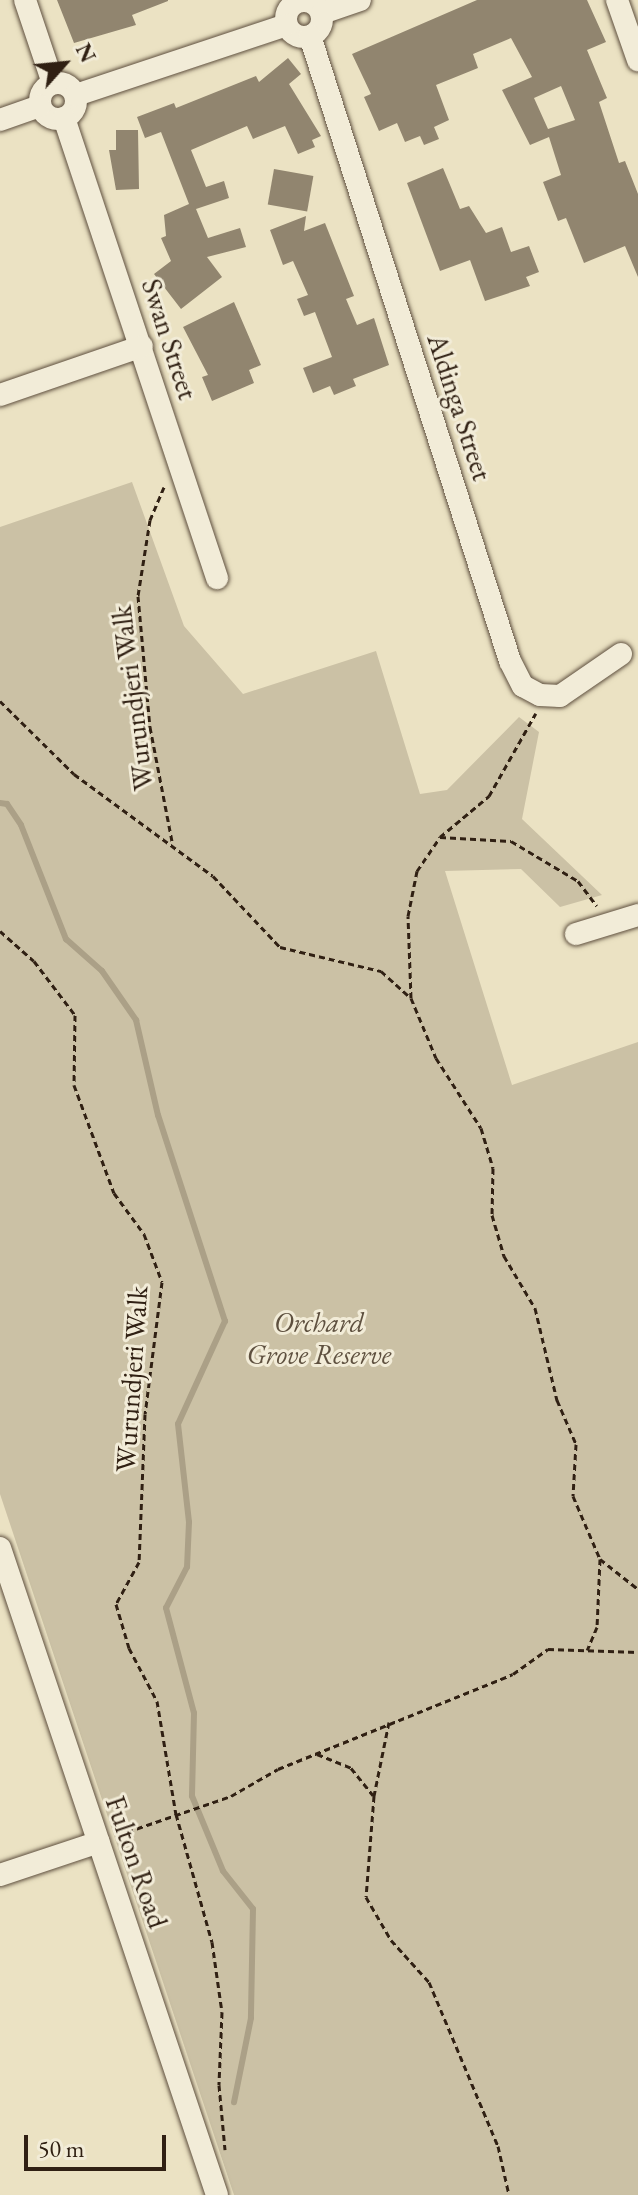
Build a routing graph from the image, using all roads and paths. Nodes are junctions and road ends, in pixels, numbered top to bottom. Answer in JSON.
{"nodes":[{"id":1,"x":25,"y":0,"type":"edge"},
{"id":2,"x":360,"y":0,"type":"edge"},
{"id":3,"x":617,"y":0,"type":"edge"},
{"id":4,"x":299,"y":1,"type":"edge"},
{"id":5,"x":322,"y":13,"type":"junction"},
{"id":6,"x":287,"y":25,"type":"junction"},
{"id":7,"x":310,"y":36,"type":"junction"},
{"id":8,"x":638,"y":60,"type":"edge"},
{"id":9,"x":53,"y":83,"type":"junction"},
{"id":10,"x":76,"y":95,"type":"junction"},
{"id":11,"x":40,"y":106,"type":"junction"},
{"id":12,"x":64,"y":118,"type":"junction"},
{"id":13,"x":0,"y":120,"type":"edge"},
{"id":14,"x":142,"y":346,"type":"junction"},
{"id":15,"x":0,"y":395,"type":"edge"},
{"id":16,"x":176,"y":458,"type":"junction"},
{"id":17,"x":217,"y":578,"type":"dead end"},
{"id":18,"x":621,"y":654,"type":"dead end"},
{"id":19,"x":547,"y":695,"type":"junction"},
{"id":20,"x":0,"y":701,"type":"edge"},
{"id":21,"x":440,"y":837,"type":"junction"},
{"id":22,"x":173,"y":843,"type":"junction"},
{"id":23,"x":638,"y":915,"type":"edge"},
{"id":24,"x":611,"y":923,"type":"junction"},
{"id":25,"x":0,"y":931,"type":"edge"},
{"id":26,"x":576,"y":934,"type":"dead end"},
{"id":27,"x":411,"y":998,"type":"junction"},
{"id":28,"x":0,"y":1548,"type":"edge"},
{"id":29,"x":600,"y":1559,"type":"junction"},
{"id":30,"x":638,"y":1589,"type":"edge"},
{"id":31,"x":9,"y":1609,"type":"edge"},
{"id":32,"x":587,"y":1650,"type":"junction"},
{"id":33,"x":638,"y":1652,"type":"edge"},
{"id":34,"x":389,"y":1722,"type":"junction"},
{"id":35,"x":317,"y":1754,"type":"junction"},
{"id":36,"x":374,"y":1796,"type":"junction"},
{"id":37,"x":176,"y":1814,"type":"junction"},
{"id":38,"x":99,"y":1842,"type":"junction"},
{"id":39,"x":0,"y":1875,"type":"edge"},
{"id":40,"x":229,"y":2164,"type":"dead end"},
{"id":41,"x":217,"y":2195,"type":"edge"},
{"id":42,"x":509,"y":2195,"type":"edge"}],
"edges":[{"from":1,"to":9,"type":"street"},
{"from":2,"to":5,"type":"street"},
{"from":3,"to":8,"type":"street"},
{"from":4,"to":5,"type":"street"},
{"from":4,"to":6,"type":"street"},
{"from":5,"to":7,"type":"street"},
{"from":6,"to":7,"type":"street"},
{"from":6,"to":10,"type":"street"},
{"from":7,"to":19,"type":"street","name":"Aldinga Street"},
{"from":9,"to":10,"type":"street"},
{"from":9,"to":11,"type":"street"},
{"from":10,"to":12,"type":"street"},
{"from":11,"to":12,"type":"street"},
{"from":11,"to":13,"type":"street"},
{"from":12,"to":14,"type":"street","name":"Swan Street"},
{"from":14,"to":15,"type":"street"},
{"from":14,"to":16,"type":"street","name":"Swan Street"},
{"from":16,"to":17,"type":"street","name":"Swan Street"},
{"from":16,"to":22,"type":"path","name":"Wurundjeri Walk"},
{"from":18,"to":19,"type":"street"},
{"from":19,"to":21,"type":"path"},
{"from":20,"to":22,"type":"path","name":"Wurundjeri Walk"},
{"from":21,"to":24,"type":"path"},
{"from":21,"to":27,"type":"path"},
{"from":22,"to":27,"type":"path","name":"Wurundjeri Walk"},
{"from":23,"to":24,"type":"street"},
{"from":24,"to":26,"type":"street"},
{"from":25,"to":37,"type":"path","name":"Wurundjeri Walk"},
{"from":27,"to":29,"type":"path","name":"Wurundjeri Walk"},
{"from":28,"to":31,"type":"street","name":"Fulton Road"},
{"from":29,"to":30,"type":"path"},
{"from":29,"to":32,"type":"path","name":"Wurundjeri Walk"},
{"from":31,"to":38,"type":"street","name":"Fulton Road"},
{"from":32,"to":33,"type":"path"},
{"from":32,"to":34,"type":"path"},
{"from":34,"to":35,"type":"path"},
{"from":34,"to":36,"type":"path"},
{"from":35,"to":36,"type":"path"},
{"from":35,"to":37,"type":"path"},
{"from":36,"to":42,"type":"path"},
{"from":37,"to":38,"type":"path"},
{"from":37,"to":40,"type":"path","name":"Wurundjeri Walk"},
{"from":38,"to":39,"type":"street"},
{"from":38,"to":41,"type":"street","name":"Fulton Road"}]}
